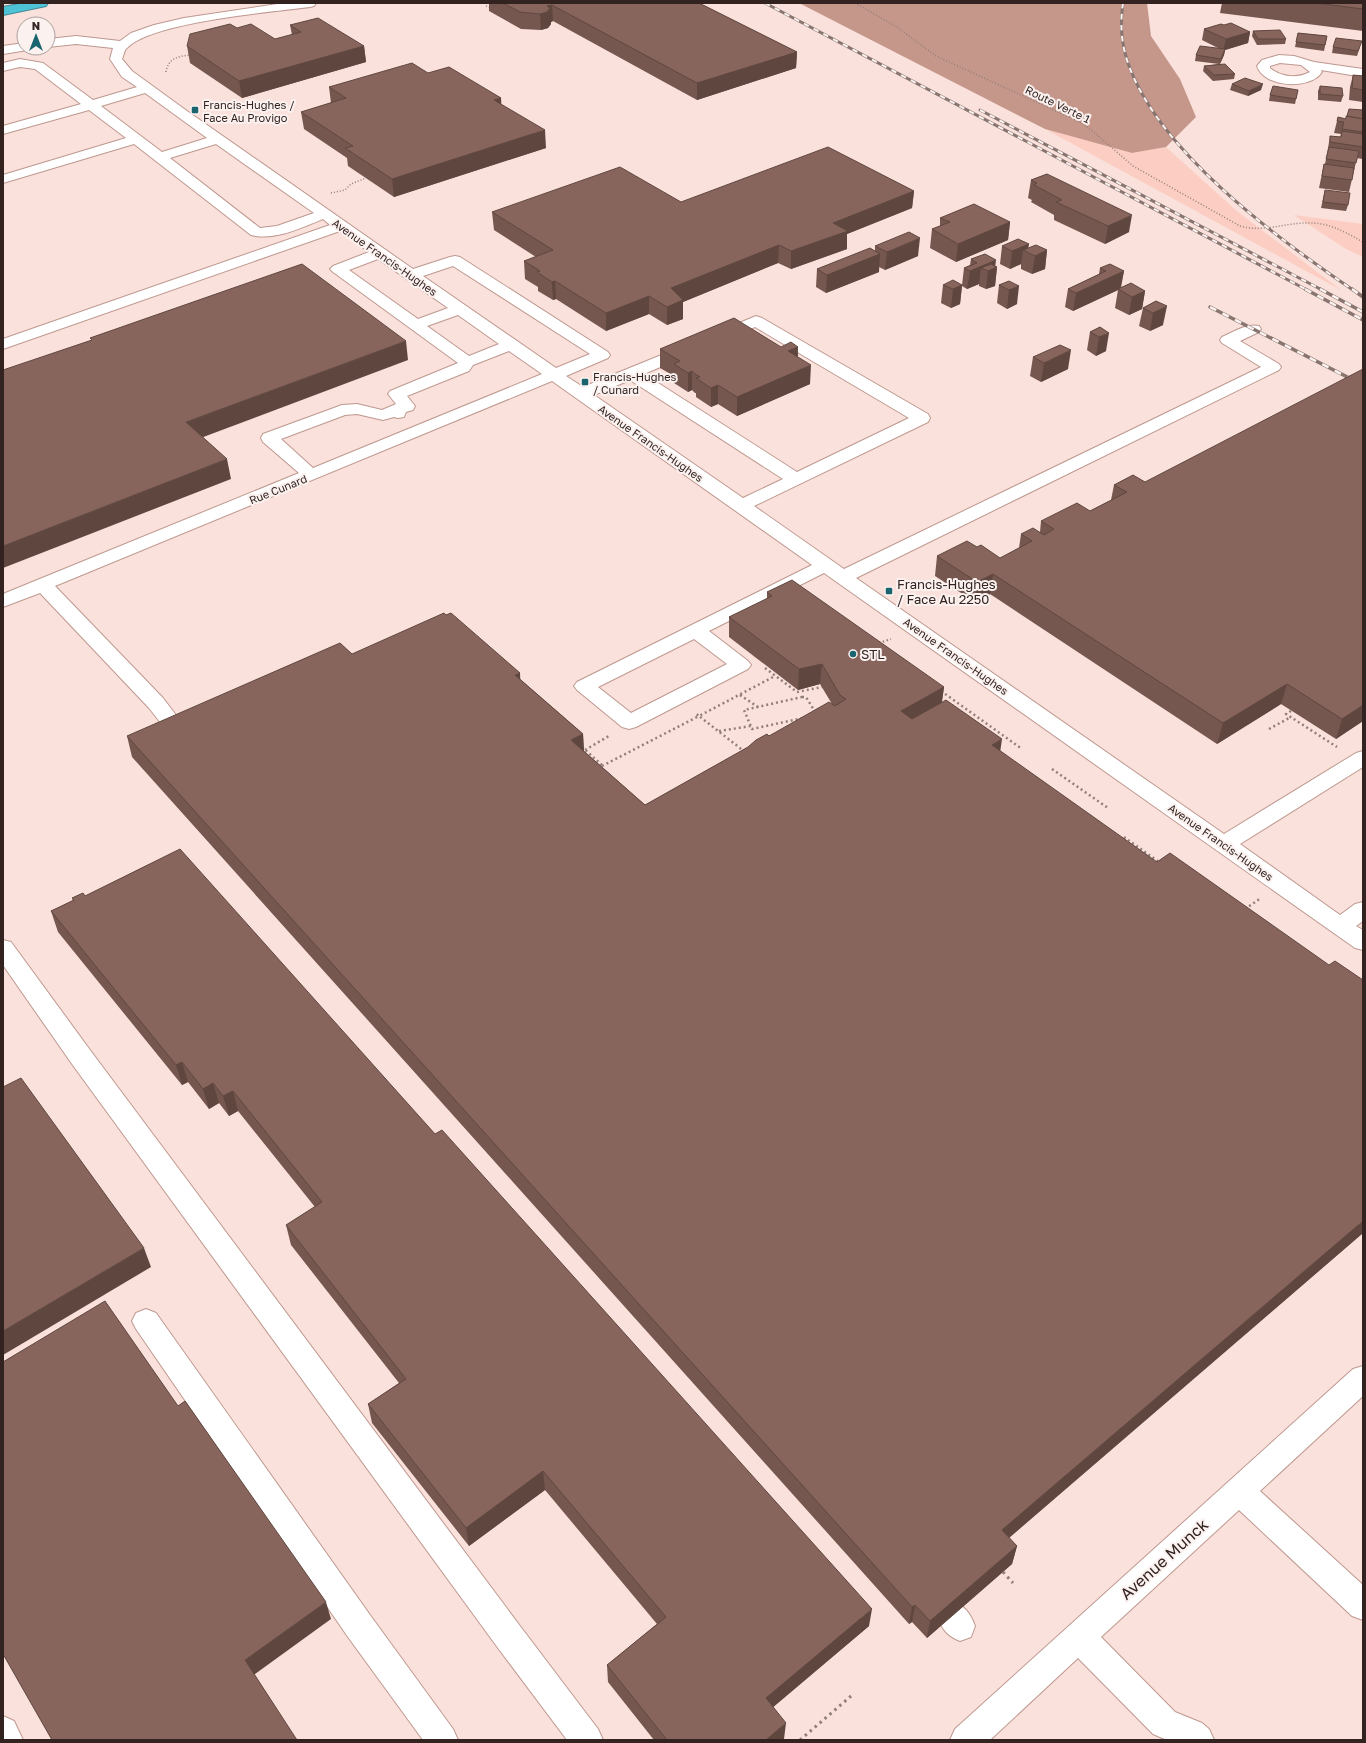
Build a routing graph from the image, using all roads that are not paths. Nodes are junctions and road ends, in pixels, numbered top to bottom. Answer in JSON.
{"nodes":[{"id":1,"x":42,"y":3,"type":"edge"},
{"id":2,"x":310,"y":3,"type":"edge"},
{"id":3,"x":3,"y":11,"type":"edge"},
{"id":4,"x":56,"y":42,"type":"edge"},
{"id":5,"x":123,"y":45,"type":"junction"},
{"id":6,"x":16,"y":48,"type":"edge"},
{"id":7,"x":3,"y":50,"type":"edge"},
{"id":8,"x":1311,"y":65,"type":"dead end"},
{"id":9,"x":3,"y":67,"type":"edge"},
{"id":10,"x":1363,"y":73,"type":"edge"},
{"id":11,"x":146,"y":89,"type":"junction"},
{"id":12,"x":90,"y":105,"type":"junction"},
{"id":13,"x":3,"y":130,"type":"edge"},
{"id":14,"x":136,"y":139,"type":"junction"},
{"id":15,"x":217,"y":139,"type":"junction"},
{"id":16,"x":160,"y":157,"type":"junction"},
{"id":17,"x":3,"y":179,"type":"edge"},
{"id":18,"x":324,"y":214,"type":"junction"},
{"id":19,"x":341,"y":226,"type":"junction"},
{"id":20,"x":380,"y":253,"type":"junction"},
{"id":21,"x":411,"y":275,"type":"junction"},
{"id":22,"x":459,"y":309,"type":"junction"},
{"id":23,"x":416,"y":324,"type":"junction"},
{"id":24,"x":1253,"y":329,"type":"dead end"},
{"id":25,"x":3,"y":344,"type":"edge"},
{"id":26,"x":510,"y":345,"type":"junction"},
{"id":27,"x":467,"y":362,"type":"junction"},
{"id":28,"x":631,"y":373,"type":"junction"},
{"id":29,"x":554,"y":376,"type":"junction"},
{"id":30,"x":582,"y":394,"type":"junction"},
{"id":31,"x":395,"y":411,"type":"junction"},
{"id":32,"x":421,"y":430,"type":"junction"},
{"id":33,"x":311,"y":475,"type":"junction"},
{"id":34,"x":796,"y":479,"type":"junction"},
{"id":35,"x":741,"y":506,"type":"junction"},
{"id":36,"x":826,"y":565,"type":"junction"},
{"id":37,"x":843,"y":577,"type":"junction"},
{"id":38,"x":43,"y":585,"type":"junction"},
{"id":39,"x":3,"y":601,"type":"edge"},
{"id":40,"x":696,"y":630,"type":"junction"},
{"id":41,"x":181,"y":735,"type":"edge"},
{"id":42,"x":1363,"y":758,"type":"edge"},
{"id":43,"x":1224,"y":844,"type":"junction"},
{"id":44,"x":1363,"y":910,"type":"edge"},
{"id":45,"x":1340,"y":926,"type":"junction"},
{"id":46,"x":1363,"y":942,"type":"edge"},
{"id":47,"x":3,"y":948,"type":"edge"},
{"id":48,"x":146,"y":1321,"type":"dead end"},
{"id":49,"x":1363,"y":1378,"type":"edge"},
{"id":50,"x":1239,"y":1491,"type":"junction"},
{"id":51,"x":1363,"y":1605,"type":"edge"},
{"id":52,"x":1079,"y":1637,"type":"junction"},
{"id":53,"x":3,"y":1732,"type":"edge"},
{"id":54,"x":8,"y":1740,"type":"edge"},
{"id":55,"x":442,"y":1740,"type":"edge"},
{"id":56,"x":587,"y":1740,"type":"edge"},
{"id":57,"x":966,"y":1740,"type":"edge"},
{"id":58,"x":1198,"y":1740,"type":"edge"}],
"edges":[{"from":1,"to":3,"type":"highway"},
{"from":2,"to":5,"type":"street"},
{"from":4,"to":5,"type":"street"},
{"from":5,"to":11,"type":"street","name":"Avenue Francis-Hughes"},
{"from":6,"to":7,"type":"street"},
{"from":8,"to":10,"type":"street"},
{"from":9,"to":12,"type":"street"},
{"from":11,"to":12,"type":"street"},
{"from":11,"to":15,"type":"street","name":"Avenue Francis-Hughes"},
{"from":12,"to":13,"type":"street"},
{"from":12,"to":14,"type":"street"},
{"from":14,"to":16,"type":"street"},
{"from":14,"to":17,"type":"street"},
{"from":15,"to":16,"type":"street"},
{"from":15,"to":18,"type":"street","name":"Avenue Francis-Hughes"},
{"from":16,"to":18,"type":"street"},
{"from":18,"to":19,"type":"street","name":"Avenue Francis-Hughes"},
{"from":19,"to":20,"type":"street","name":"Avenue Francis-Hughes"},
{"from":19,"to":25,"type":"street"},
{"from":20,"to":21,"type":"street","name":"Avenue Francis-Hughes"},
{"from":20,"to":23,"type":"street"},
{"from":21,"to":22,"type":"street","name":"Avenue Francis-Hughes"},
{"from":21,"to":29,"type":"street","name":"Rue Cunard"},
{"from":22,"to":23,"type":"street"},
{"from":22,"to":26,"type":"street","name":"Avenue Francis-Hughes"},
{"from":23,"to":27,"type":"street"},
{"from":24,"to":37,"type":"street"},
{"from":26,"to":27,"type":"street"},
{"from":26,"to":29,"type":"street","name":"Avenue Francis-Hughes"},
{"from":27,"to":31,"type":"street"},
{"from":28,"to":30,"type":"street"},
{"from":28,"to":34,"type":"street"},
{"from":28,"to":34,"type":"street"},
{"from":29,"to":30,"type":"street","name":"Avenue Francis-Hughes"},
{"from":29,"to":32,"type":"street","name":"Rue Cunard"},
{"from":30,"to":35,"type":"street","name":"Avenue Francis-Hughes"},
{"from":31,"to":32,"type":"street"},
{"from":31,"to":33,"type":"street"},
{"from":32,"to":33,"type":"street","name":"Rue Cunard"},
{"from":33,"to":38,"type":"street","name":"Rue Cunard"},
{"from":34,"to":35,"type":"street"},
{"from":35,"to":36,"type":"street","name":"Avenue Francis-Hughes"},
{"from":36,"to":37,"type":"street","name":"Avenue Francis-Hughes"},
{"from":36,"to":40,"type":"street"},
{"from":37,"to":43,"type":"street","name":"Avenue Francis-Hughes"},
{"from":38,"to":39,"type":"street","name":"Rue Cunard"},
{"from":38,"to":41,"type":"street"},
{"from":40,"to":40,"type":"street"},
{"from":42,"to":43,"type":"street"},
{"from":43,"to":45,"type":"street","name":"Avenue Francis-Hughes"},
{"from":44,"to":45,"type":"street"},
{"from":45,"to":46,"type":"street","name":"Avenue Francis-Hughes"},
{"from":47,"to":56,"type":"street"},
{"from":48,"to":55,"type":"street"},
{"from":49,"to":50,"type":"street","name":"Avenue Munck"},
{"from":50,"to":51,"type":"street"},
{"from":50,"to":52,"type":"street","name":"Avenue Munck"},
{"from":52,"to":57,"type":"street","name":"Avenue Munck"},
{"from":52,"to":58,"type":"street"},
{"from":53,"to":54,"type":"street"}]}
